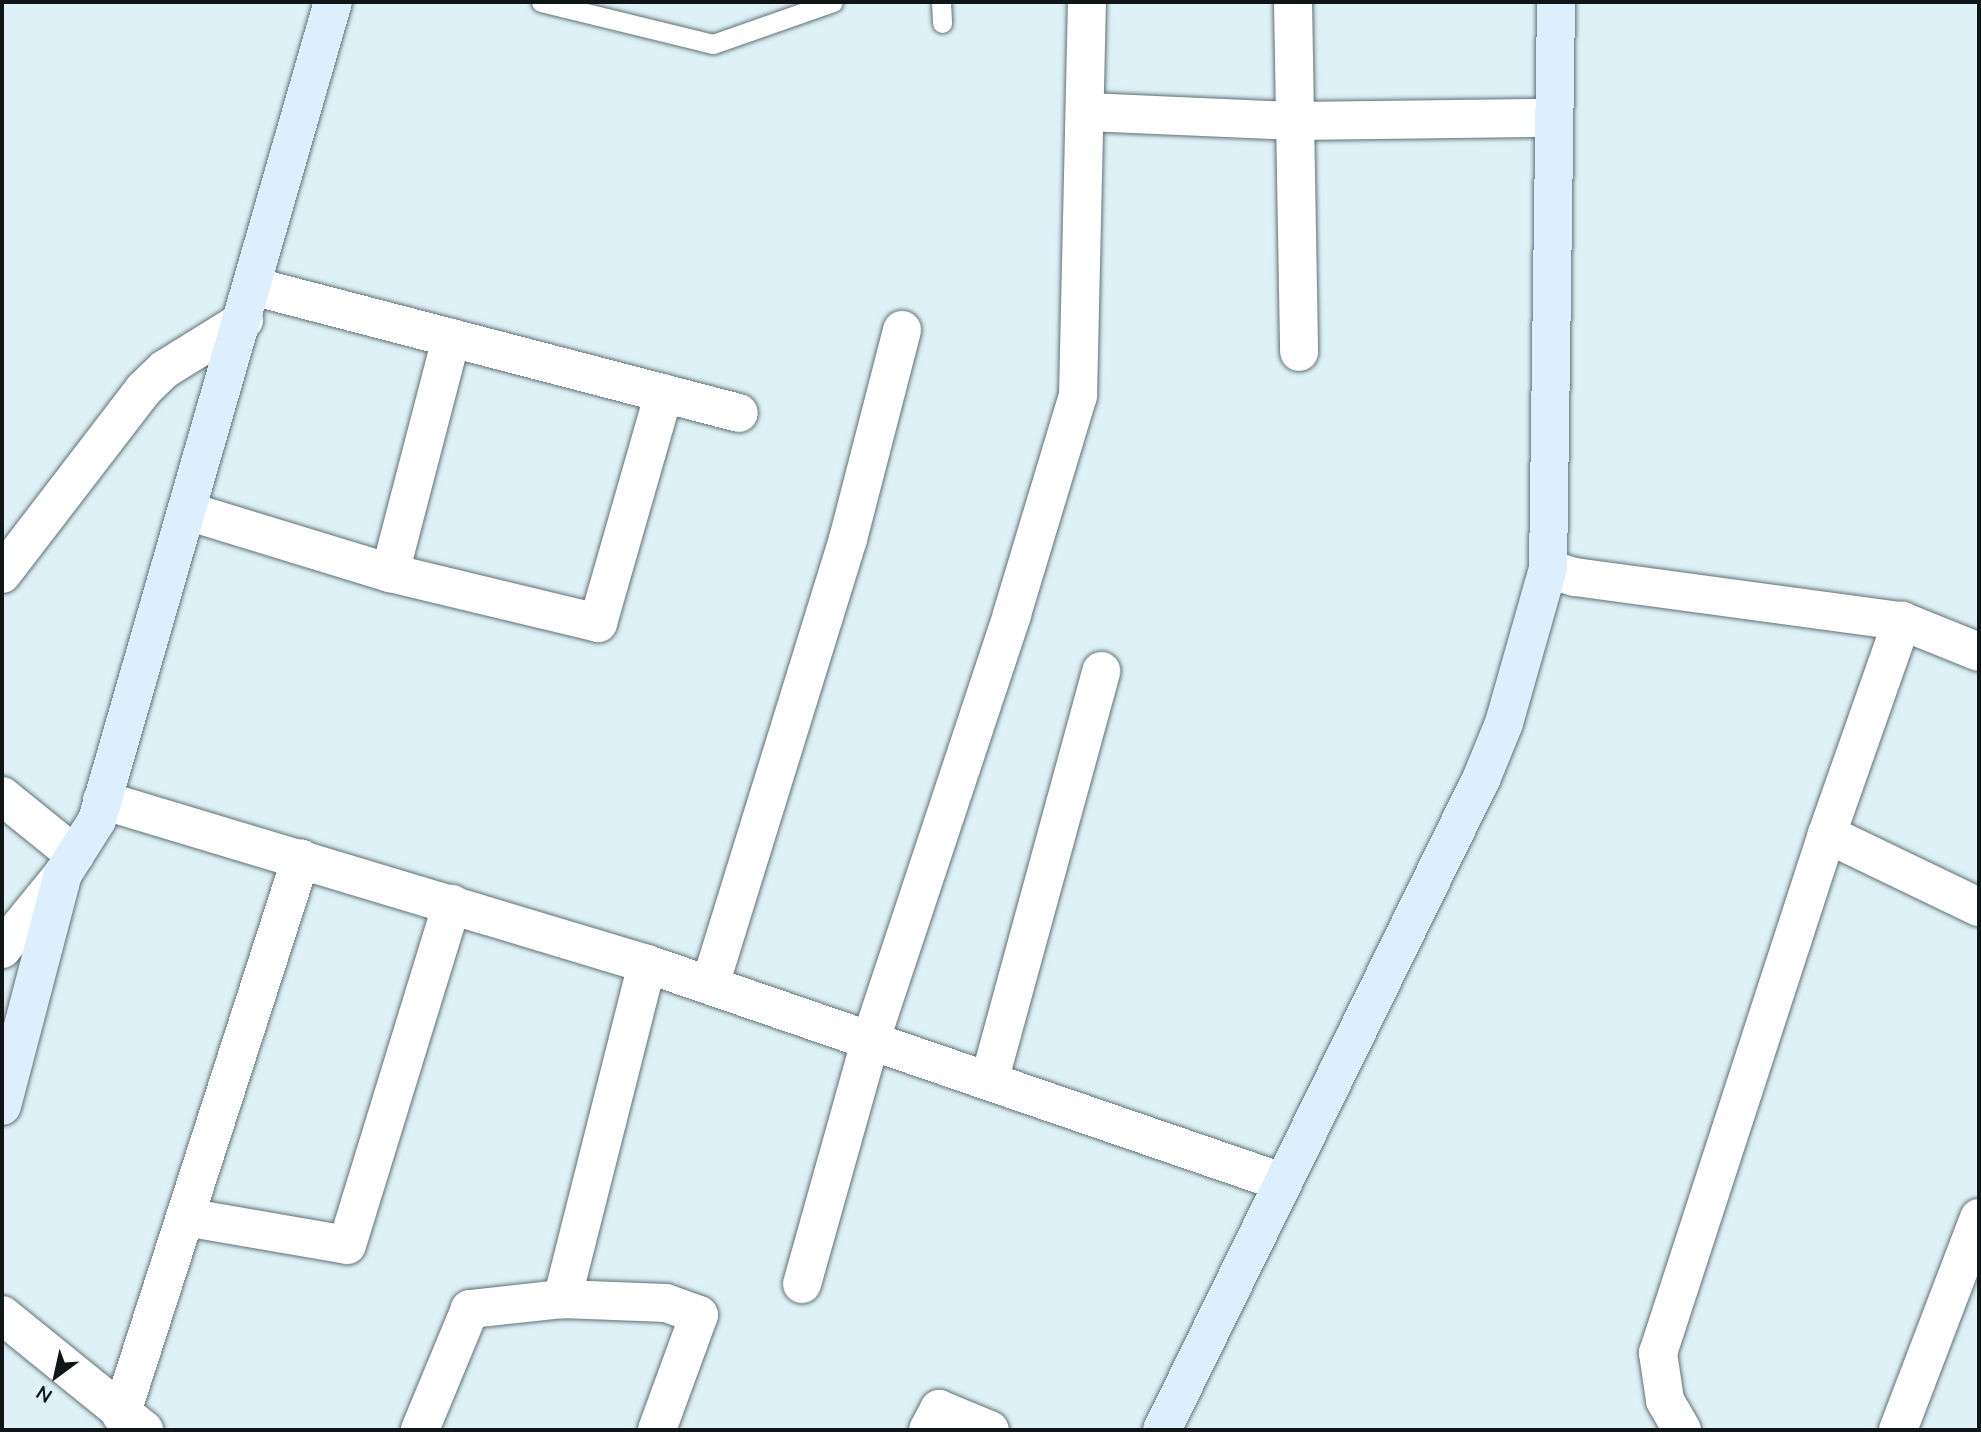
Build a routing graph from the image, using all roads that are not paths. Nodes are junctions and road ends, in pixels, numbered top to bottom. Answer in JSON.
{"nodes":[{"id":1,"x":333,"y":2,"type":"edge"},
{"id":2,"x":541,"y":2,"type":"edge"},
{"id":3,"x":834,"y":2,"type":"edge"},
{"id":4,"x":941,"y":2,"type":"edge"},
{"id":5,"x":1087,"y":2,"type":"edge"},
{"id":6,"x":1293,"y":2,"type":"edge"},
{"id":7,"x":1556,"y":2,"type":"edge"},
{"id":8,"x":942,"y":23,"type":"dead end"},
{"id":9,"x":1087,"y":112,"type":"junction"},
{"id":10,"x":1553,"y":118,"type":"junction"},
{"id":11,"x":1296,"y":121,"type":"junction"},
{"id":12,"x":248,"y":303,"type":"junction"},
{"id":13,"x":902,"y":330,"type":"dead end"},
{"id":14,"x":451,"y":338,"type":"junction"},
{"id":15,"x":1299,"y":352,"type":"dead end"},
{"id":16,"x":664,"y":393,"type":"junction"},
{"id":17,"x":739,"y":413,"type":"dead end"},
{"id":18,"x":187,"y":511,"type":"junction"},
{"id":19,"x":1548,"y":569,"type":"junction"},
{"id":20,"x":390,"y":573,"type":"junction"},
{"id":21,"x":2,"y":574,"type":"edge"},
{"id":22,"x":1902,"y":621,"type":"junction"},
{"id":23,"x":1979,"y":652,"type":"edge"},
{"id":24,"x":1101,"y":671,"type":"dead end"},
{"id":25,"x":2,"y":796,"type":"edge"},
{"id":26,"x":102,"y":800,"type":"junction"},
{"id":27,"x":1827,"y":834,"type":"junction"},
{"id":28,"x":301,"y":858,"type":"junction"},
{"id":29,"x":69,"y":864,"type":"junction"},
{"id":30,"x":452,"y":904,"type":"junction"},
{"id":31,"x":1979,"y":907,"type":"edge"},
{"id":32,"x":2,"y":949,"type":"edge"},
{"id":33,"x":646,"y":964,"type":"junction"},
{"id":34,"x":710,"y":985,"type":"junction"},
{"id":35,"x":871,"y":1039,"type":"junction"},
{"id":36,"x":990,"y":1078,"type":"junction"},
{"id":37,"x":2,"y":1106,"type":"edge"},
{"id":38,"x":1282,"y":1182,"type":"junction"},
{"id":39,"x":185,"y":1217,"type":"junction"},
{"id":40,"x":1979,"y":1218,"type":"edge"},
{"id":41,"x":802,"y":1284,"type":"dead end"},
{"id":42,"x":562,"y":1299,"type":"junction"},
{"id":43,"x":2,"y":1315,"type":"edge"},
{"id":44,"x":133,"y":1422,"type":"edge"},
{"id":45,"x":420,"y":1430,"type":"edge"},
{"id":46,"x":657,"y":1430,"type":"edge"},
{"id":47,"x":928,"y":1430,"type":"edge"},
{"id":48,"x":990,"y":1430,"type":"edge"},
{"id":49,"x":1162,"y":1430,"type":"edge"},
{"id":50,"x":1682,"y":1430,"type":"edge"},
{"id":51,"x":1898,"y":1430,"type":"edge"}],
"edges":[{"from":1,"to":12,"type":"street"},
{"from":2,"to":3,"type":"lane"},
{"from":4,"to":8,"type":"lane"},
{"from":5,"to":9,"type":"street"},
{"from":6,"to":11,"type":"street"},
{"from":7,"to":10,"type":"street"},
{"from":9,"to":11,"type":"street"},
{"from":9,"to":35,"type":"street"},
{"from":10,"to":11,"type":"street"},
{"from":10,"to":19,"type":"street"},
{"from":11,"to":15,"type":"street"},
{"from":12,"to":14,"type":"street"},
{"from":12,"to":18,"type":"street"},
{"from":12,"to":21,"type":"street"},
{"from":13,"to":34,"type":"street"},
{"from":14,"to":16,"type":"street"},
{"from":14,"to":20,"type":"street"},
{"from":16,"to":17,"type":"street"},
{"from":16,"to":20,"type":"street"},
{"from":18,"to":20,"type":"street"},
{"from":18,"to":26,"type":"street"},
{"from":19,"to":22,"type":"street"},
{"from":19,"to":38,"type":"street"},
{"from":22,"to":23,"type":"street"},
{"from":22,"to":27,"type":"street"},
{"from":24,"to":36,"type":"street"},
{"from":25,"to":29,"type":"street"},
{"from":26,"to":28,"type":"street"},
{"from":26,"to":29,"type":"street"},
{"from":27,"to":31,"type":"street"},
{"from":27,"to":50,"type":"street"},
{"from":28,"to":30,"type":"street"},
{"from":28,"to":39,"type":"street"},
{"from":29,"to":32,"type":"street"},
{"from":29,"to":37,"type":"street"},
{"from":30,"to":33,"type":"street"},
{"from":30,"to":39,"type":"street"},
{"from":33,"to":34,"type":"street"},
{"from":33,"to":42,"type":"street"},
{"from":34,"to":35,"type":"street"},
{"from":35,"to":36,"type":"street"},
{"from":35,"to":41,"type":"street"},
{"from":36,"to":38,"type":"street"},
{"from":38,"to":49,"type":"street"},
{"from":39,"to":44,"type":"street"},
{"from":40,"to":51,"type":"street"},
{"from":42,"to":45,"type":"street"},
{"from":42,"to":46,"type":"street"},
{"from":43,"to":44,"type":"street"},
{"from":47,"to":48,"type":"street"}]}
